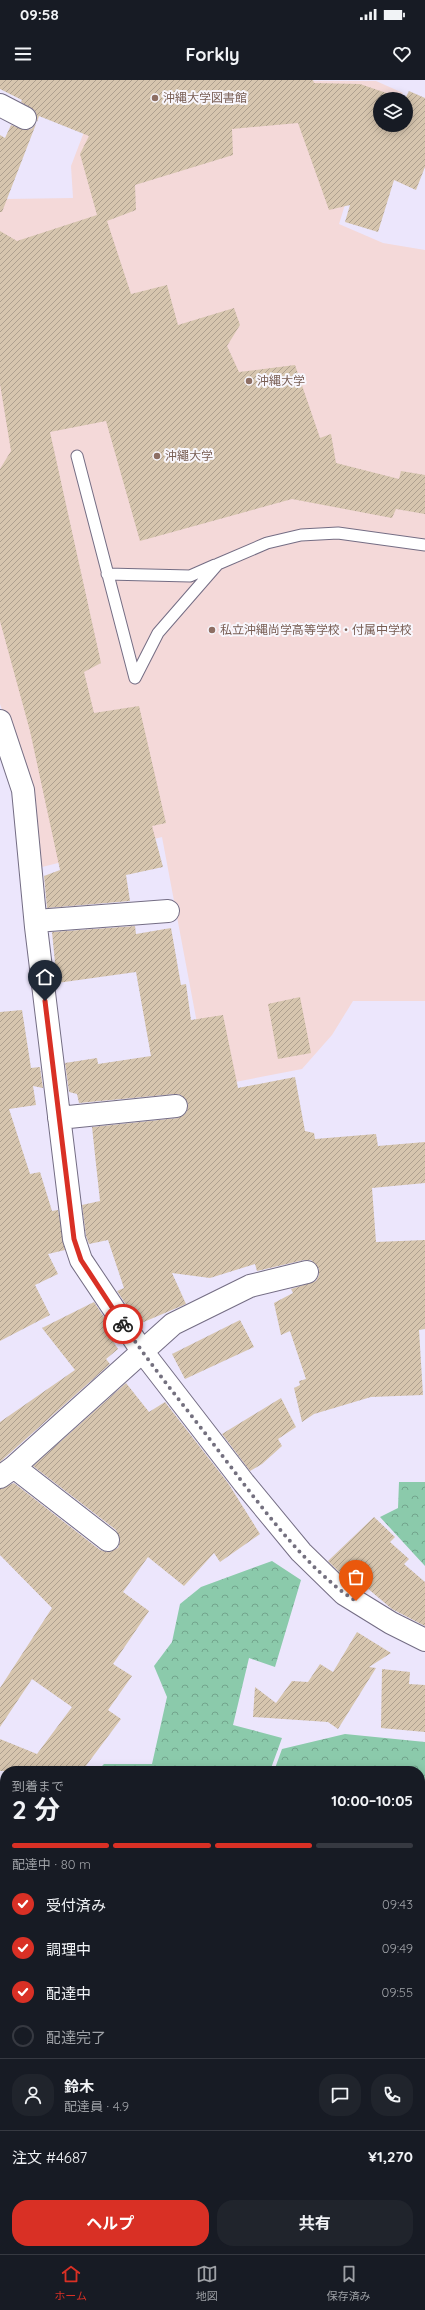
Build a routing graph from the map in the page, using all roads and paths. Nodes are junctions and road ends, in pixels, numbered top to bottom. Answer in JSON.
{"nodes":[{"id":1,"x":0,"y":105,"type":"edge"},
{"id":2,"x":25,"y":118,"type":"dead end"},
{"id":3,"x":77,"y":456,"type":"dead end"},
{"id":4,"x":425,"y":545,"type":"edge"},
{"id":5,"x":218,"y":564,"type":"junction"},
{"id":6,"x":107,"y":574,"type":"junction"},
{"id":7,"x":0,"y":721,"type":"edge"},
{"id":8,"x":168,"y":911,"type":"dead end"},
{"id":9,"x":36,"y":921,"type":"junction"},
{"id":10,"x":176,"y":1106,"type":"dead end"},
{"id":11,"x":59,"y":1118,"type":"junction"},
{"id":12,"x":307,"y":1272,"type":"dead end"},
{"id":13,"x":142,"y":1351,"type":"junction"},
{"id":14,"x":7,"y":1472,"type":"edge"},
{"id":15,"x":108,"y":1540,"type":"dead end"},
{"id":16,"x":425,"y":1640,"type":"edge"}],
"edges":[{"from":1,"to":2,"type":"street"},
{"from":3,"to":6,"type":"lane"},
{"from":4,"to":5,"type":"lane"},
{"from":5,"to":6,"type":"lane"},
{"from":5,"to":6,"type":"lane"},
{"from":7,"to":9,"type":"street"},
{"from":8,"to":9,"type":"street"},
{"from":9,"to":11,"type":"street"},
{"from":10,"to":11,"type":"street"},
{"from":11,"to":13,"type":"street"},
{"from":12,"to":13,"type":"street"},
{"from":13,"to":14,"type":"street"},
{"from":13,"to":16,"type":"street"},
{"from":14,"to":15,"type":"street"}]}
